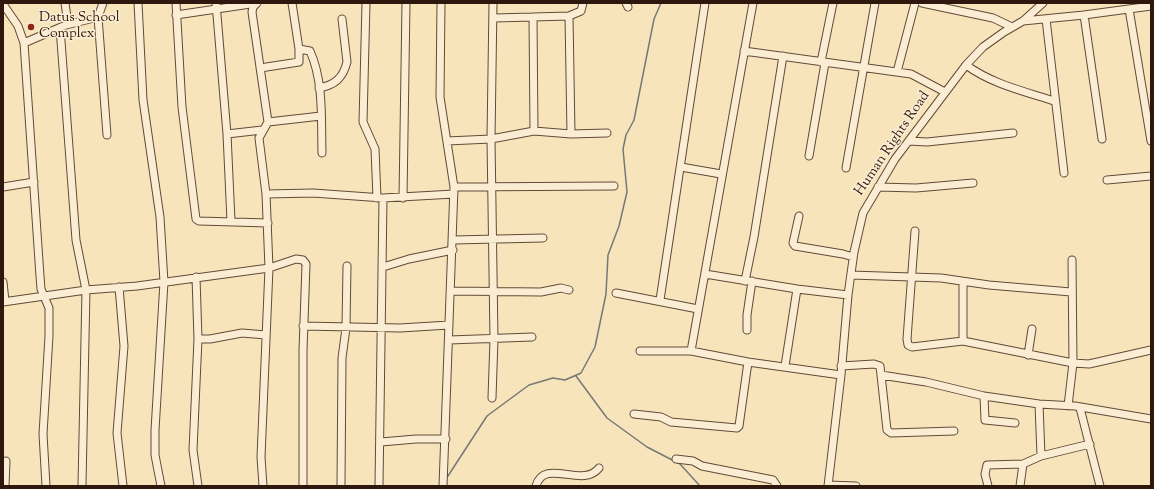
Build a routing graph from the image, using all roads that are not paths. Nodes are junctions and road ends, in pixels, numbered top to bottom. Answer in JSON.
{"nodes":[{"id":1,"x":65,"y":3,"type":"edge"},
{"id":2,"x":104,"y":3,"type":"edge"},
{"id":3,"x":138,"y":3,"type":"edge"},
{"id":4,"x":176,"y":3,"type":"edge"},
{"id":5,"x":257,"y":3,"type":"edge"},
{"id":6,"x":292,"y":3,"type":"edge"},
{"id":7,"x":366,"y":3,"type":"edge"},
{"id":8,"x":406,"y":3,"type":"edge"},
{"id":9,"x":441,"y":3,"type":"edge"},
{"id":10,"x":493,"y":3,"type":"edge"},
{"id":11,"x":583,"y":3,"type":"edge"},
{"id":12,"x":705,"y":3,"type":"edge"},
{"id":13,"x":753,"y":3,"type":"edge"},
{"id":14,"x":833,"y":3,"type":"edge"},
{"id":15,"x":875,"y":3,"type":"edge"},
{"id":16,"x":915,"y":3,"type":"edge"},
{"id":17,"x":922,"y":3,"type":"edge"},
{"id":18,"x":1043,"y":3,"type":"edge"},
{"id":19,"x":3,"y":4,"type":"edge"},
{"id":20,"x":215,"y":6,"type":"edge"},
{"id":21,"x":1151,"y":6,"type":"edge"},
{"id":22,"x":1129,"y":9,"type":"junction"},
{"id":23,"x":176,"y":15,"type":"junction"},
{"id":24,"x":1084,"y":15,"type":"junction"},
{"id":25,"x":569,"y":16,"type":"junction"},
{"id":26,"x":98,"y":17,"type":"junction"},
{"id":27,"x":533,"y":17,"type":"junction"},
{"id":28,"x":494,"y":18,"type":"junction"},
{"id":29,"x":342,"y":19,"type":"dead end"},
{"id":30,"x":1046,"y":19,"type":"junction"},
{"id":31,"x":1023,"y":21,"type":"junction"},
{"id":32,"x":68,"y":24,"type":"junction"},
{"id":33,"x":1012,"y":27,"type":"junction"},
{"id":34,"x":60,"y":28,"type":"junction"},
{"id":35,"x":24,"y":43,"type":"junction"},
{"id":36,"x":299,"y":49,"type":"junction"},
{"id":37,"x":744,"y":51,"type":"junction"},
{"id":38,"x":782,"y":56,"type":"junction"},
{"id":39,"x":823,"y":63,"type":"junction"},
{"id":40,"x":966,"y":65,"type":"junction"},
{"id":41,"x":862,"y":66,"type":"junction"},
{"id":42,"x":260,"y":68,"type":"junction"},
{"id":43,"x":897,"y":72,"type":"junction"},
{"id":44,"x":319,"y":88,"type":"junction"},
{"id":45,"x":945,"y":92,"type":"junction"},
{"id":46,"x":1054,"y":101,"type":"junction"},
{"id":47,"x":321,"y":116,"type":"junction"},
{"id":48,"x":268,"y":122,"type":"junction"},
{"id":49,"x":262,"y":130,"type":"junction"},
{"id":50,"x":534,"y":131,"type":"junction"},
{"id":51,"x":607,"y":133,"type":"dead end"},
{"id":52,"x":1014,"y":133,"type":"dead end"},
{"id":53,"x":227,"y":134,"type":"junction"},
{"id":54,"x":571,"y":134,"type":"junction"},
{"id":55,"x":107,"y":135,"type":"dead end"},
{"id":56,"x":491,"y":139,"type":"junction"},
{"id":57,"x":1102,"y":139,"type":"dead end"},
{"id":58,"x":447,"y":141,"type":"junction"},
{"id":59,"x":909,"y":141,"type":"junction"},
{"id":60,"x":1151,"y":141,"type":"edge"},
{"id":61,"x":322,"y":154,"type":"dead end"},
{"id":62,"x":809,"y":156,"type":"dead end"},
{"id":63,"x":681,"y":167,"type":"junction"},
{"id":64,"x":846,"y":168,"type":"dead end"},
{"id":65,"x":1064,"y":173,"type":"dead end"},
{"id":66,"x":721,"y":174,"type":"junction"},
{"id":67,"x":1151,"y":176,"type":"edge"},
{"id":68,"x":1107,"y":180,"type":"dead end"},
{"id":69,"x":34,"y":182,"type":"junction"},
{"id":70,"x":973,"y":182,"type":"dead end"},
{"id":71,"x":614,"y":186,"type":"dead end"},
{"id":72,"x":3,"y":187,"type":"edge"},
{"id":73,"x":878,"y":187,"type":"junction"},
{"id":74,"x":492,"y":188,"type":"junction"},
{"id":75,"x":454,"y":191,"type":"junction"},
{"id":76,"x":266,"y":194,"type":"junction"},
{"id":77,"x":380,"y":198,"type":"junction"},
{"id":78,"x":403,"y":198,"type":"junction"},
{"id":79,"x":798,"y":216,"type":"dead end"},
{"id":80,"x":231,"y":221,"type":"junction"},
{"id":81,"x":268,"y":223,"type":"junction"},
{"id":82,"x":915,"y":231,"type":"dead end"},
{"id":83,"x":542,"y":238,"type":"dead end"},
{"id":84,"x":453,"y":240,"type":"junction"},
{"id":85,"x":491,"y":240,"type":"junction"},
{"id":86,"x":453,"y":250,"type":"junction"},
{"id":87,"x":853,"y":258,"type":"junction"},
{"id":88,"x":1072,"y":260,"type":"dead end"},
{"id":89,"x":347,"y":266,"type":"dead end"},
{"id":90,"x":383,"y":267,"type":"junction"},
{"id":91,"x":269,"y":268,"type":"junction"},
{"id":92,"x":705,"y":274,"type":"junction"},
{"id":93,"x":851,"y":275,"type":"junction"},
{"id":94,"x":912,"y":276,"type":"junction"},
{"id":95,"x":196,"y":277,"type":"junction"},
{"id":96,"x":748,"y":281,"type":"junction"},
{"id":97,"x":3,"y":282,"type":"edge"},
{"id":98,"x":164,"y":282,"type":"junction"},
{"id":99,"x":962,"y":282,"type":"junction"},
{"id":100,"x":119,"y":287,"type":"junction"},
{"id":101,"x":86,"y":290,"type":"junction"},
{"id":102,"x":569,"y":290,"type":"dead end"},
{"id":103,"x":797,"y":290,"type":"junction"},
{"id":104,"x":452,"y":291,"type":"junction"},
{"id":105,"x":493,"y":292,"type":"junction"},
{"id":106,"x":1072,"y":292,"type":"junction"},
{"id":107,"x":616,"y":293,"type":"dead end"},
{"id":108,"x":848,"y":294,"type":"junction"},
{"id":109,"x":44,"y":296,"type":"junction"},
{"id":110,"x":660,"y":300,"type":"junction"},
{"id":111,"x":4,"y":302,"type":"edge"},
{"id":112,"x":698,"y":309,"type":"junction"},
{"id":113,"x":303,"y":326,"type":"junction"},
{"id":114,"x":449,"y":326,"type":"junction"},
{"id":115,"x":346,"y":328,"type":"junction"},
{"id":116,"x":382,"y":328,"type":"junction"},
{"id":117,"x":1032,"y":329,"type":"dead end"},
{"id":118,"x":747,"y":330,"type":"dead end"},
{"id":119,"x":266,"y":335,"type":"junction"},
{"id":120,"x":532,"y":337,"type":"dead end"},
{"id":121,"x":198,"y":339,"type":"junction"},
{"id":122,"x":494,"y":339,"type":"junction"},
{"id":123,"x":449,"y":340,"type":"junction"},
{"id":124,"x":963,"y":341,"type":"junction"},
{"id":125,"x":1151,"y":350,"type":"edge"},
{"id":126,"x":640,"y":351,"type":"dead end"},
{"id":127,"x":691,"y":351,"type":"junction"},
{"id":128,"x":1028,"y":355,"type":"junction"},
{"id":129,"x":748,"y":362,"type":"junction"},
{"id":130,"x":1073,"y":363,"type":"junction"},
{"id":131,"x":785,"y":366,"type":"junction"},
{"id":132,"x":841,"y":366,"type":"junction"},
{"id":133,"x":841,"y":375,"type":"junction"},
{"id":134,"x":881,"y":375,"type":"junction"},
{"id":135,"x":984,"y":396,"type":"junction"},
{"id":136,"x":492,"y":398,"type":"dead end"},
{"id":137,"x":1039,"y":404,"type":"junction"},
{"id":138,"x":1068,"y":406,"type":"junction"},
{"id":139,"x":1080,"y":408,"type":"junction"},
{"id":140,"x":634,"y":414,"type":"dead end"},
{"id":141,"x":1151,"y":419,"type":"edge"},
{"id":142,"x":1015,"y":423,"type":"dead end"},
{"id":143,"x":954,"y":431,"type":"dead end"},
{"id":144,"x":446,"y":439,"type":"junction"},
{"id":145,"x":381,"y":442,"type":"junction"},
{"id":146,"x":1090,"y":444,"type":"junction"},
{"id":147,"x":1041,"y":456,"type":"junction"},
{"id":148,"x":676,"y":459,"type":"dead end"},
{"id":149,"x":6,"y":461,"type":"dead end"},
{"id":150,"x":1023,"y":464,"type":"junction"},
{"id":151,"x":600,"y":468,"type":"dead end"},
{"id":152,"x":82,"y":485,"type":"dead end"},
{"id":153,"x":828,"y":485,"type":"edge"},
{"id":154,"x":5,"y":486,"type":"edge"},
{"id":155,"x":46,"y":486,"type":"edge"},
{"id":156,"x":123,"y":486,"type":"edge"},
{"id":157,"x":161,"y":486,"type":"edge"},
{"id":158,"x":198,"y":486,"type":"edge"},
{"id":159,"x":263,"y":486,"type":"edge"},
{"id":160,"x":303,"y":486,"type":"edge"},
{"id":161,"x":341,"y":486,"type":"edge"},
{"id":162,"x":379,"y":486,"type":"edge"},
{"id":163,"x":444,"y":486,"type":"edge"},
{"id":164,"x":536,"y":486,"type":"edge"},
{"id":165,"x":777,"y":486,"type":"edge"},
{"id":166,"x":856,"y":486,"type":"edge"},
{"id":167,"x":988,"y":486,"type":"edge"},
{"id":168,"x":1020,"y":486,"type":"edge"},
{"id":169,"x":1100,"y":486,"type":"edge"}],
"edges":[{"from":1,"to":32,"type":"street"},
{"from":2,"to":26,"type":"street"},
{"from":3,"to":98,"type":"street"},
{"from":4,"to":23,"type":"street"},
{"from":5,"to":20,"type":"street"},
{"from":5,"to":42,"type":"street"},
{"from":6,"to":36,"type":"street"},
{"from":7,"to":77,"type":"street"},
{"from":8,"to":78,"type":"street"},
{"from":9,"to":58,"type":"street"},
{"from":10,"to":28,"type":"street"},
{"from":11,"to":25,"type":"street"},
{"from":12,"to":63,"type":"street"},
{"from":13,"to":37,"type":"street"},
{"from":14,"to":39,"type":"street"},
{"from":15,"to":41,"type":"street"},
{"from":16,"to":43,"type":"street"},
{"from":17,"to":33,"type":"street"},
{"from":18,"to":31,"type":"street","name":"Human Rights Road"},
{"from":19,"to":35,"type":"street"},
{"from":20,"to":23,"type":"street"},
{"from":20,"to":53,"type":"street"},
{"from":21,"to":22,"type":"street"},
{"from":22,"to":24,"type":"street"},
{"from":22,"to":60,"type":"street"},
{"from":23,"to":80,"type":"street"},
{"from":24,"to":30,"type":"street"},
{"from":24,"to":57,"type":"street"},
{"from":25,"to":27,"type":"street"},
{"from":25,"to":54,"type":"street"},
{"from":26,"to":32,"type":"street"},
{"from":26,"to":55,"type":"street"},
{"from":27,"to":28,"type":"street"},
{"from":27,"to":50,"type":"street"},
{"from":28,"to":56,"type":"street"},
{"from":29,"to":44,"type":"street"},
{"from":30,"to":31,"type":"street"},
{"from":30,"to":46,"type":"street"},
{"from":31,"to":33,"type":"street","name":"Human Rights Road"},
{"from":32,"to":34,"type":"street"},
{"from":33,"to":40,"type":"street","name":"Human Rights Road"},
{"from":34,"to":35,"type":"street"},
{"from":34,"to":101,"type":"street"},
{"from":35,"to":69,"type":"street"},
{"from":36,"to":42,"type":"street"},
{"from":36,"to":44,"type":"street"},
{"from":37,"to":38,"type":"street"},
{"from":37,"to":66,"type":"street"},
{"from":38,"to":39,"type":"street"},
{"from":38,"to":96,"type":"street"},
{"from":39,"to":41,"type":"street"},
{"from":39,"to":62,"type":"street"},
{"from":40,"to":45,"type":"street","name":"Human Rights Road"},
{"from":40,"to":46,"type":"street"},
{"from":41,"to":43,"type":"street"},
{"from":41,"to":64,"type":"street"},
{"from":42,"to":48,"type":"street"},
{"from":43,"to":45,"type":"street"},
{"from":44,"to":47,"type":"street"},
{"from":45,"to":59,"type":"street","name":"Human Rights Road"},
{"from":46,"to":65,"type":"street"},
{"from":47,"to":48,"type":"street"},
{"from":47,"to":61,"type":"street"},
{"from":48,"to":49,"type":"street"},
{"from":49,"to":53,"type":"street"},
{"from":49,"to":76,"type":"street"},
{"from":50,"to":54,"type":"street"},
{"from":50,"to":56,"type":"street"},
{"from":51,"to":54,"type":"street"},
{"from":52,"to":59,"type":"street"},
{"from":53,"to":80,"type":"street"},
{"from":56,"to":58,"type":"street"},
{"from":56,"to":74,"type":"street"},
{"from":58,"to":75,"type":"street"},
{"from":59,"to":73,"type":"street","name":"Human Rights Road"},
{"from":63,"to":66,"type":"street"},
{"from":63,"to":110,"type":"street"},
{"from":66,"to":92,"type":"street"},
{"from":67,"to":68,"type":"street"},
{"from":69,"to":72,"type":"street"},
{"from":69,"to":109,"type":"street"},
{"from":70,"to":73,"type":"street"},
{"from":71,"to":74,"type":"street"},
{"from":73,"to":87,"type":"street","name":"Human Rights Road"},
{"from":74,"to":75,"type":"street"},
{"from":74,"to":85,"type":"street"},
{"from":75,"to":78,"type":"street"},
{"from":75,"to":84,"type":"street"},
{"from":76,"to":77,"type":"street"},
{"from":76,"to":81,"type":"street"},
{"from":77,"to":78,"type":"street"},
{"from":77,"to":90,"type":"street"},
{"from":79,"to":87,"type":"street"},
{"from":80,"to":81,"type":"street"},
{"from":81,"to":91,"type":"street"},
{"from":82,"to":94,"type":"street"},
{"from":83,"to":85,"type":"street"},
{"from":84,"to":85,"type":"street"},
{"from":84,"to":86,"type":"street"},
{"from":85,"to":105,"type":"street"},
{"from":86,"to":90,"type":"street"},
{"from":86,"to":104,"type":"street"},
{"from":87,"to":93,"type":"street","name":"Human Rights Road"},
{"from":88,"to":106,"type":"street"},
{"from":89,"to":115,"type":"street"},
{"from":90,"to":116,"type":"street"},
{"from":91,"to":95,"type":"street"},
{"from":91,"to":113,"type":"street"},
{"from":91,"to":119,"type":"street"},
{"from":92,"to":96,"type":"street"},
{"from":92,"to":112,"type":"street"},
{"from":93,"to":94,"type":"street"},
{"from":93,"to":108,"type":"street","name":"Human Rights Road"},
{"from":94,"to":99,"type":"street"},
{"from":94,"to":124,"type":"street"},
{"from":95,"to":98,"type":"street"},
{"from":95,"to":121,"type":"street"},
{"from":96,"to":103,"type":"street"},
{"from":96,"to":118,"type":"street"},
{"from":97,"to":111,"type":"street"},
{"from":98,"to":100,"type":"street"},
{"from":98,"to":157,"type":"street"},
{"from":99,"to":106,"type":"street"},
{"from":99,"to":124,"type":"street"},
{"from":100,"to":101,"type":"street"},
{"from":100,"to":156,"type":"street"},
{"from":101,"to":109,"type":"street"},
{"from":101,"to":152,"type":"street"},
{"from":102,"to":105,"type":"street"},
{"from":103,"to":108,"type":"street"},
{"from":103,"to":131,"type":"street"},
{"from":104,"to":105,"type":"street"},
{"from":104,"to":114,"type":"street"},
{"from":105,"to":122,"type":"street"},
{"from":106,"to":130,"type":"street"},
{"from":107,"to":110,"type":"street"},
{"from":108,"to":132,"type":"street","name":"Human Rights Road"},
{"from":109,"to":111,"type":"street"},
{"from":109,"to":155,"type":"street"},
{"from":110,"to":112,"type":"street"},
{"from":112,"to":127,"type":"street"},
{"from":113,"to":115,"type":"street"},
{"from":113,"to":160,"type":"street"},
{"from":114,"to":116,"type":"street"},
{"from":114,"to":123,"type":"street"},
{"from":115,"to":116,"type":"street"},
{"from":115,"to":161,"type":"street"},
{"from":116,"to":145,"type":"street"},
{"from":117,"to":128,"type":"street"},
{"from":119,"to":121,"type":"street"},
{"from":119,"to":159,"type":"street"},
{"from":120,"to":122,"type":"street"},
{"from":121,"to":158,"type":"street"},
{"from":122,"to":123,"type":"street"},
{"from":122,"to":136,"type":"street"},
{"from":123,"to":144,"type":"street"},
{"from":124,"to":128,"type":"street"},
{"from":125,"to":130,"type":"street"},
{"from":126,"to":127,"type":"street"},
{"from":127,"to":129,"type":"street"},
{"from":128,"to":130,"type":"street"},
{"from":129,"to":131,"type":"street"},
{"from":129,"to":140,"type":"street"},
{"from":130,"to":138,"type":"street"},
{"from":131,"to":133,"type":"street"},
{"from":132,"to":133,"type":"street","name":"Human Rights Road"},
{"from":132,"to":134,"type":"street"},
{"from":133,"to":153,"type":"street","name":"Human Rights Road"},
{"from":134,"to":135,"type":"street"},
{"from":134,"to":143,"type":"street"},
{"from":135,"to":137,"type":"street"},
{"from":135,"to":142,"type":"street"},
{"from":137,"to":138,"type":"street"},
{"from":137,"to":147,"type":"street"},
{"from":138,"to":139,"type":"street"},
{"from":139,"to":141,"type":"street"},
{"from":139,"to":146,"type":"street"},
{"from":144,"to":145,"type":"street"},
{"from":144,"to":163,"type":"street"},
{"from":145,"to":162,"type":"street"},
{"from":146,"to":147,"type":"street"},
{"from":146,"to":169,"type":"street"},
{"from":147,"to":150,"type":"street"},
{"from":148,"to":165,"type":"street"},
{"from":149,"to":154,"type":"street"},
{"from":150,"to":167,"type":"street"},
{"from":150,"to":168,"type":"street"},
{"from":151,"to":164,"type":"street"},
{"from":153,"to":166,"type":"street"}]}
